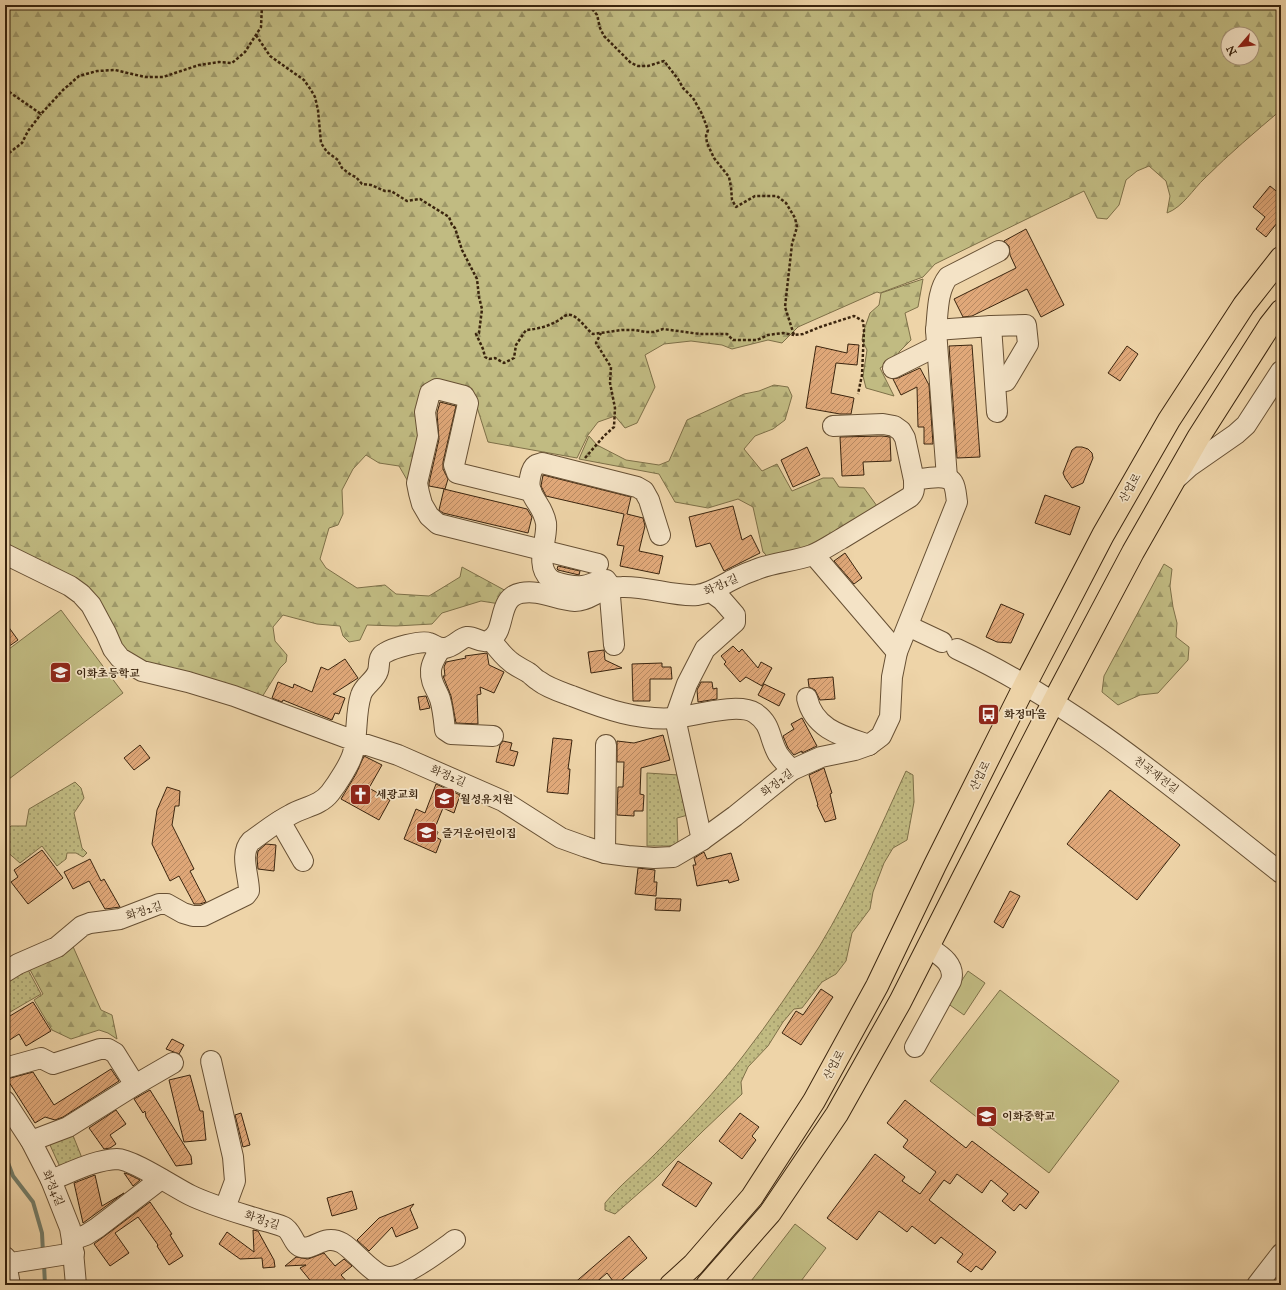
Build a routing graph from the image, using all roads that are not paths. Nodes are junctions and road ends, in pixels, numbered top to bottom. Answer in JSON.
{"nodes":[{"id":1,"x":1000,"y":251,"type":"dead end"},
{"id":2,"x":1281,"y":258,"type":"edge"},
{"id":3,"x":1281,"y":311,"type":"edge"},
{"id":4,"x":991,"y":326,"type":"junction"},
{"id":5,"x":937,"y":338,"type":"junction"},
{"id":6,"x":893,"y":368,"type":"dead end"},
{"id":7,"x":1281,"y":371,"type":"edge"},
{"id":8,"x":995,"y":381,"type":"junction"},
{"id":9,"x":997,"y":412,"type":"dead end"},
{"id":10,"x":833,"y":426,"type":"dead end"},
{"id":11,"x":947,"y":478,"type":"junction"},
{"id":12,"x":914,"y":480,"type":"junction"},
{"id":13,"x":1172,"y":483,"type":"junction"},
{"id":14,"x":530,"y":491,"type":"junction"},
{"id":15,"x":660,"y":535,"type":"dead end"},
{"id":16,"x":542,"y":550,"type":"junction"},
{"id":17,"x":5,"y":554,"type":"edge"},
{"id":18,"x":814,"y":555,"type":"junction"},
{"id":19,"x":598,"y":564,"type":"dead end"},
{"id":20,"x":610,"y":588,"type":"junction"},
{"id":21,"x":711,"y":592,"type":"junction"},
{"id":22,"x":908,"y":626,"type":"junction"},
{"id":23,"x":490,"y":640,"type":"junction"},
{"id":24,"x":614,"y":645,"type":"dead end"},
{"id":25,"x":441,"y":648,"type":"junction"},
{"id":26,"x":897,"y":652,"type":"junction"},
{"id":27,"x":1025,"y":685,"type":"junction"},
{"id":28,"x":807,"y":698,"type":"dead end"},
{"id":29,"x":1054,"y":701,"type":"junction"},
{"id":30,"x":675,"y":718,"type":"junction"},
{"id":31,"x":493,"y":736,"type":"dead end"},
{"id":32,"x":355,"y":741,"type":"junction"},
{"id":33,"x":606,"y":745,"type":"dead end"},
{"id":34,"x":869,"y":745,"type":"junction"},
{"id":35,"x":792,"y":770,"type":"junction"},
{"id":36,"x":280,"y":821,"type":"junction"},
{"id":37,"x":702,"y":840,"type":"junction"},
{"id":38,"x":605,"y":852,"type":"junction"},
{"id":39,"x":303,"y":861,"type":"dead end"},
{"id":40,"x":1281,"y":873,"type":"edge"},
{"id":41,"x":928,"y":948,"type":"junction"},
{"id":42,"x":5,"y":972,"type":"edge"},
{"id":43,"x":915,"y":1047,"type":"dead end"},
{"id":44,"x":211,"y":1061,"type":"dead end"},
{"id":45,"x":173,"y":1063,"type":"dead end"},
{"id":46,"x":5,"y":1068,"type":"edge"},
{"id":47,"x":135,"y":1085,"type":"junction"},
{"id":48,"x":5,"y":1101,"type":"edge"},
{"id":49,"x":31,"y":1141,"type":"junction"},
{"id":50,"x":161,"y":1179,"type":"junction"},
{"id":51,"x":51,"y":1180,"type":"junction"},
{"id":52,"x":225,"y":1208,"type":"junction"},
{"id":53,"x":455,"y":1240,"type":"dead end"},
{"id":54,"x":69,"y":1249,"type":"junction"},
{"id":55,"x":1281,"y":1254,"type":"edge"},
{"id":56,"x":9,"y":1261,"type":"edge"},
{"id":57,"x":10,"y":1285,"type":"edge"},
{"id":58,"x":76,"y":1285,"type":"edge"},
{"id":59,"x":670,"y":1285,"type":"edge"},
{"id":60,"x":707,"y":1285,"type":"edge"},
{"id":61,"x":1258,"y":1285,"type":"edge"}],
"edges":[{"from":1,"to":5,"type":"street"},
{"from":2,"to":27,"type":"main road","name":"산업로"},
{"from":3,"to":13,"type":"main road"},
{"from":4,"to":5,"type":"street"},
{"from":4,"to":8,"type":"street"},
{"from":4,"to":8,"type":"street"},
{"from":5,"to":6,"type":"street"},
{"from":5,"to":11,"type":"street"},
{"from":7,"to":13,"type":"street"},
{"from":8,"to":9,"type":"street"},
{"from":10,"to":12,"type":"street"},
{"from":11,"to":12,"type":"street"},
{"from":11,"to":22,"type":"street"},
{"from":12,"to":18,"type":"street","name":"화정1길"},
{"from":13,"to":29,"type":"main road"},
{"from":14,"to":15,"type":"street"},
{"from":14,"to":16,"type":"street"},
{"from":14,"to":16,"type":"street"},
{"from":16,"to":19,"type":"street"},
{"from":16,"to":20,"type":"street"},
{"from":17,"to":32,"type":"street"},
{"from":18,"to":21,"type":"street","name":"화정1길"},
{"from":18,"to":26,"type":"street"},
{"from":20,"to":21,"type":"street","name":"화정1길"},
{"from":20,"to":23,"type":"street","name":"화정1길"},
{"from":20,"to":24,"type":"street"},
{"from":21,"to":30,"type":"street"},
{"from":22,"to":26,"type":"street"},
{"from":22,"to":27,"type":"street","name":"천곡재전길"},
{"from":23,"to":25,"type":"street"},
{"from":23,"to":30,"type":"street"},
{"from":25,"to":31,"type":"street"},
{"from":25,"to":32,"type":"street"},
{"from":26,"to":34,"type":"street","name":"화정2길"},
{"from":27,"to":29,"type":"street","name":"천곡재전길"},
{"from":27,"to":59,"type":"main road","name":"산업로"},
{"from":28,"to":34,"type":"street"},
{"from":29,"to":40,"type":"street","name":"천곡재전길"},
{"from":29,"to":41,"type":"main road"},
{"from":30,"to":35,"type":"street"},
{"from":30,"to":37,"type":"street"},
{"from":32,"to":36,"type":"street","name":"화정2길"},
{"from":32,"to":38,"type":"street","name":"화정2길"},
{"from":33,"to":38,"type":"street"},
{"from":34,"to":35,"type":"street","name":"화정2길"},
{"from":35,"to":37,"type":"street","name":"화정2길"},
{"from":36,"to":39,"type":"street"},
{"from":36,"to":42,"type":"street","name":"화정2길"},
{"from":37,"to":38,"type":"street","name":"화정2길"},
{"from":41,"to":43,"type":"street"},
{"from":41,"to":60,"type":"main road"},
{"from":44,"to":52,"type":"street"},
{"from":45,"to":47,"type":"street"},
{"from":46,"to":47,"type":"street"},
{"from":47,"to":49,"type":"street"},
{"from":48,"to":49,"type":"street","name":"화정4길"},
{"from":49,"to":51,"type":"street","name":"화정4길"},
{"from":50,"to":51,"type":"street","name":"화정3길"},
{"from":50,"to":52,"type":"street","name":"화정3길"},
{"from":50,"to":54,"type":"street"},
{"from":51,"to":54,"type":"street","name":"화정4길"},
{"from":52,"to":53,"type":"street","name":"화정3길"},
{"from":54,"to":56,"type":"street"},
{"from":54,"to":58,"type":"street","name":"화정4길"},
{"from":55,"to":61,"type":"street"},
{"from":56,"to":57,"type":"street"}]}
